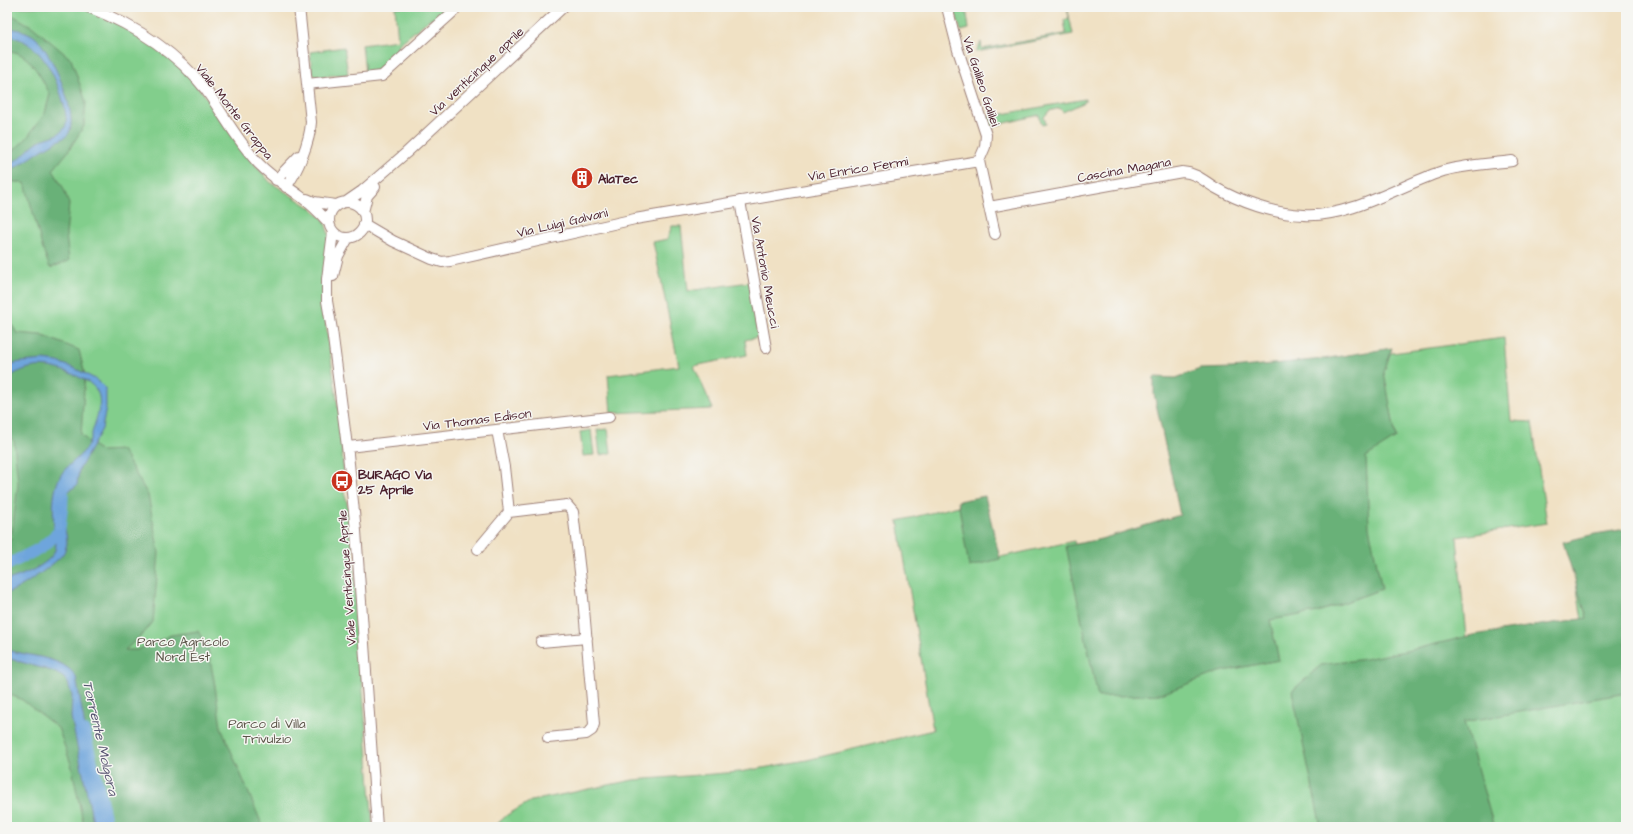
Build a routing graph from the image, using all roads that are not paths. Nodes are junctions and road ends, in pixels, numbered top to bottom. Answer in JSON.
{"nodes":[{"id":1,"x":88,"y":7,"type":"edge"},
{"id":2,"x":299,"y":7,"type":"edge"},
{"id":3,"x":563,"y":7,"type":"edge"},
{"id":4,"x":946,"y":7,"type":"edge"},
{"id":5,"x":454,"y":11,"type":"dead end"},
{"id":6,"x":307,"y":84,"type":"junction"},
{"id":7,"x":304,"y":150,"type":"junction"},
{"id":8,"x":406,"y":153,"type":"junction"},
{"id":9,"x":979,"y":161,"type":"junction"},
{"id":10,"x":1512,"y":161,"type":"dead end"},
{"id":11,"x":276,"y":180,"type":"junction"},
{"id":12,"x":286,"y":187,"type":"junction"},
{"id":13,"x":300,"y":195,"type":"junction"},
{"id":14,"x":740,"y":201,"type":"junction"},
{"id":15,"x":341,"y":204,"type":"junction"},
{"id":16,"x":989,"y":207,"type":"junction"},
{"id":17,"x":363,"y":212,"type":"junction"},
{"id":18,"x":364,"y":224,"type":"junction"},
{"id":19,"x":331,"y":227,"type":"junction"},
{"id":20,"x":358,"y":234,"type":"junction"},
{"id":21,"x":995,"y":234,"type":"dead end"},
{"id":22,"x":348,"y":238,"type":"junction"},
{"id":23,"x":392,"y":241,"type":"junction"},
{"id":24,"x":332,"y":330,"type":"junction"},
{"id":25,"x":766,"y":348,"type":"dead end"},
{"id":26,"x":609,"y":417,"type":"dead end"},
{"id":27,"x":497,"y":430,"type":"junction"},
{"id":28,"x":348,"y":447,"type":"junction"},
{"id":29,"x":509,"y":512,"type":"junction"},
{"id":30,"x":478,"y":549,"type":"dead end"},
{"id":31,"x":587,"y":638,"type":"junction"},
{"id":32,"x":541,"y":642,"type":"dead end"},
{"id":33,"x":548,"y":738,"type":"dead end"},
{"id":34,"x":377,"y":827,"type":"edge"}],
"edges":[{"from":1,"to":11,"type":"street","name":"Viale Monte Grappa"},
{"from":2,"to":6,"type":"street"},
{"from":3,"to":8,"type":"street","name":"Via venticinque aprile"},
{"from":4,"to":9,"type":"street","name":"Via Galileo Galilei"},
{"from":5,"to":6,"type":"street"},
{"from":6,"to":7,"type":"street"},
{"from":7,"to":11,"type":"street"},
{"from":7,"to":12,"type":"street"},
{"from":8,"to":15,"type":"street","name":"Via venticinque aprile"},
{"from":8,"to":17,"type":"street","name":"Via venticinque aprile"},
{"from":9,"to":14,"type":"street","name":"Via Enrico Fermi"},
{"from":9,"to":16,"type":"street"},
{"from":10,"to":16,"type":"street","name":"Cascina Magana"},
{"from":11,"to":12,"type":"street","name":"Viale Monte Grappa"},
{"from":12,"to":13,"type":"street","name":"Viale Monte Grappa"},
{"from":13,"to":15,"type":"street","name":"Viale Monte Grappa"},
{"from":13,"to":19,"type":"street","name":"Viale Monte Grappa"},
{"from":14,"to":23,"type":"street","name":"Via Luigi Galvani"},
{"from":14,"to":25,"type":"street","name":"Via Antonio Meucci"},
{"from":15,"to":17,"type":"street"},
{"from":15,"to":19,"type":"street"},
{"from":16,"to":21,"type":"street"},
{"from":17,"to":18,"type":"street"},
{"from":18,"to":20,"type":"street"},
{"from":18,"to":23,"type":"street","name":"Via Luigi Galvani"},
{"from":19,"to":22,"type":"street"},
{"from":19,"to":24,"type":"street","name":"Viale Venticinque Aprile"},
{"from":20,"to":22,"type":"street"},
{"from":20,"to":23,"type":"street","name":"Via Luigi Galvani"},
{"from":22,"to":24,"type":"street","name":"Viale Venticinque Aprile"},
{"from":24,"to":28,"type":"street","name":"Viale Venticinque Aprile"},
{"from":26,"to":27,"type":"street","name":"Via Thomas Edison"},
{"from":27,"to":28,"type":"street","name":"Via Thomas Edison"},
{"from":27,"to":29,"type":"street"},
{"from":28,"to":34,"type":"street","name":"Viale Venticinque Aprile"},
{"from":29,"to":30,"type":"street"},
{"from":29,"to":31,"type":"street"},
{"from":31,"to":32,"type":"street"},
{"from":31,"to":33,"type":"street"}]}
